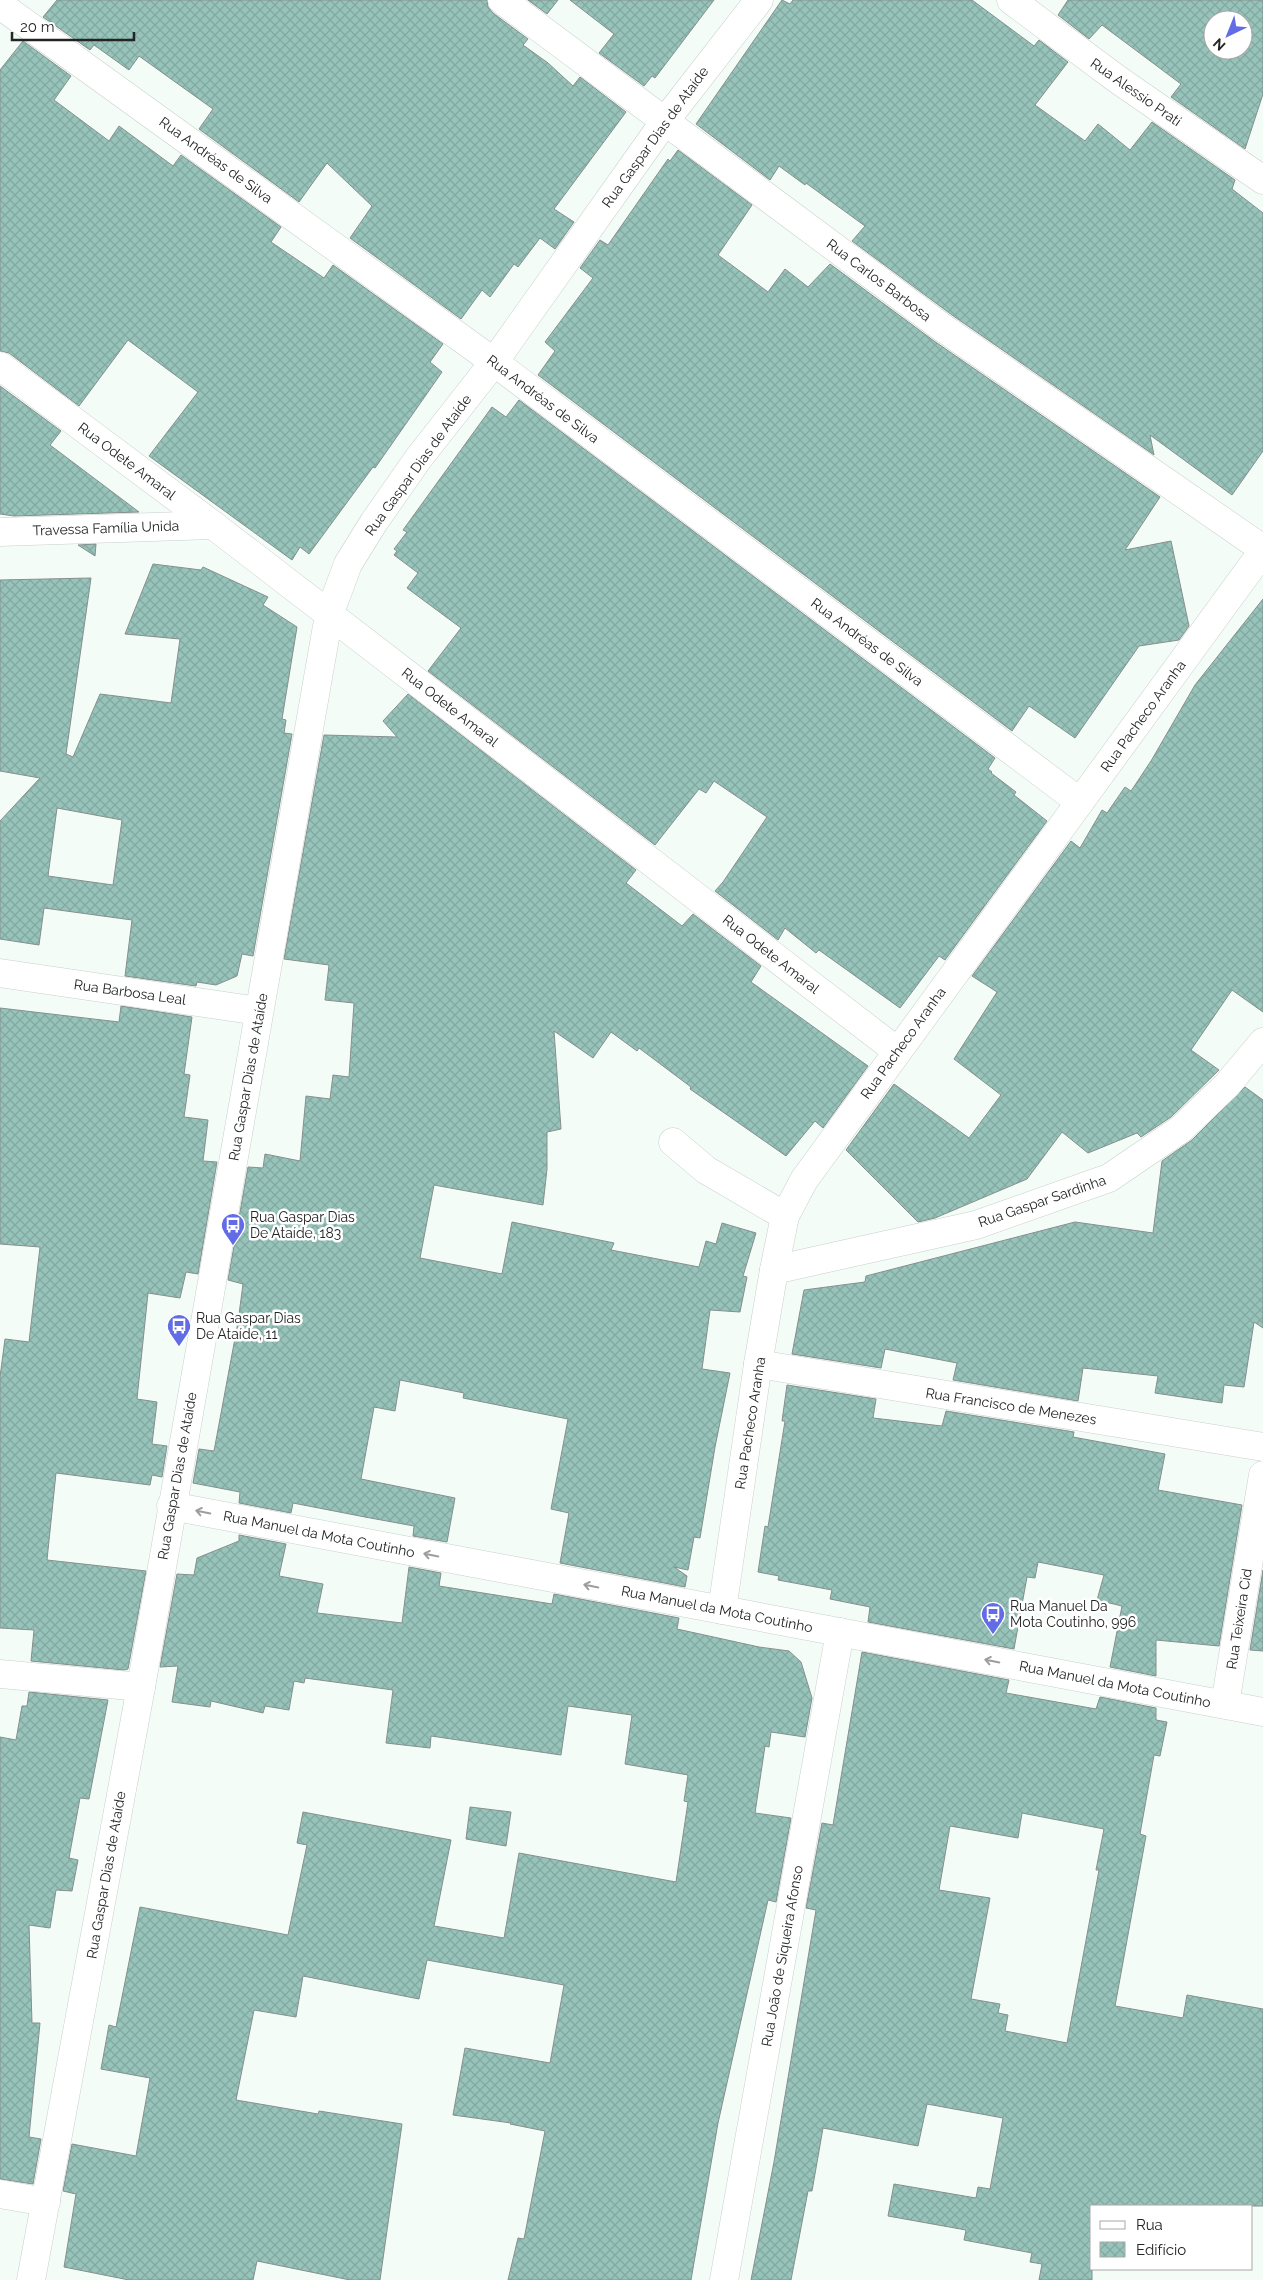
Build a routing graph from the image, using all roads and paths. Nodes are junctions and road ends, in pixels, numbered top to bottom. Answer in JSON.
{"nodes":[{"id":1,"x":502,"y":0,"type":"edge"},
{"id":2,"x":759,"y":0,"type":"edge"},
{"id":3,"x":1011,"y":0,"type":"edge"},
{"id":4,"x":0,"y":5,"type":"edge"},
{"id":5,"x":665,"y":121,"type":"junction"},
{"id":6,"x":1263,"y":180,"type":"edge"},
{"id":7,"x":494,"y":362,"type":"junction"},
{"id":8,"x":0,"y":366,"type":"edge"},
{"id":9,"x":213,"y":525,"type":"junction"},
{"id":10,"x":0,"y":532,"type":"edge"},
{"id":11,"x":1263,"y":550,"type":"edge"},
{"id":12,"x":329,"y":615,"type":"junction"},
{"id":13,"x":1080,"y":802,"type":"junction"},
{"id":14,"x":0,"y":973,"type":"edge"},
{"id":15,"x":259,"y":1011,"type":"junction"},
{"id":16,"x":1263,"y":1042,"type":"edge"},
{"id":17,"x":897,"y":1051,"type":"junction"},
{"id":18,"x":673,"y":1142,"type":"dead end"},
{"id":19,"x":785,"y":1216,"type":"junction"},
{"id":20,"x":774,"y":1270,"type":"junction"},
{"id":21,"x":758,"y":1364,"type":"junction"},
{"id":22,"x":1263,"y":1447,"type":"edge"},
{"id":23,"x":1263,"y":1475,"type":"edge"},
{"id":24,"x":172,"y":1506,"type":"junction"},
{"id":25,"x":722,"y":1610,"type":"junction"},
{"id":26,"x":840,"y":1632,"type":"junction"},
{"id":27,"x":0,"y":1674,"type":"edge"},
{"id":28,"x":141,"y":1687,"type":"junction"},
{"id":29,"x":1225,"y":1704,"type":"junction"},
{"id":30,"x":1263,"y":1712,"type":"edge"},
{"id":31,"x":0,"y":2194,"type":"edge"},
{"id":32,"x":46,"y":2202,"type":"junction"},
{"id":33,"x":31,"y":2280,"type":"edge"},
{"id":34,"x":724,"y":2280,"type":"edge"}],
"edges":[{"from":1,"to":5,"type":"street","name":"Rua Carlos Barbosa"},
{"from":2,"to":5,"type":"street","name":"Rua Gaspar Dias de Ataíde"},
{"from":3,"to":6,"type":"street","name":"Rua Alessio Prati"},
{"from":4,"to":7,"type":"street","name":"Rua Andréas de Silva"},
{"from":5,"to":7,"type":"street","name":"Rua Gaspar Dias de Ataíde"},
{"from":5,"to":11,"type":"street","name":"Rua Carlos Barbosa"},
{"from":7,"to":12,"type":"street","name":"Rua Gaspar Dias de Ataíde"},
{"from":7,"to":13,"type":"street","name":"Rua Andréas de Silva"},
{"from":8,"to":9,"type":"street","name":"Rua Odete Amaral"},
{"from":9,"to":10,"type":"street","name":"Travessa Família Unida"},
{"from":9,"to":12,"type":"street","name":"Rua Odete Amaral"},
{"from":11,"to":13,"type":"street","name":"Rua Pacheco Aranha"},
{"from":12,"to":15,"type":"street","name":"Rua Gaspar Dias de Ataíde"},
{"from":12,"to":17,"type":"street","name":"Rua Odete Amaral"},
{"from":13,"to":17,"type":"street","name":"Rua Pacheco Aranha"},
{"from":14,"to":15,"type":"street","name":"Rua Barbosa Leal"},
{"from":15,"to":24,"type":"street","name":"Rua Gaspar Dias de Ataíde"},
{"from":16,"to":20,"type":"street","name":"Rua Gaspar Sardinha"},
{"from":17,"to":19,"type":"street","name":"Rua Pacheco Aranha"},
{"from":18,"to":19,"type":"street"},
{"from":19,"to":20,"type":"street","name":"Rua Pacheco Aranha"},
{"from":20,"to":21,"type":"street","name":"Rua Pacheco Aranha"},
{"from":21,"to":22,"type":"street","name":"Rua Francisco de Menezes"},
{"from":21,"to":25,"type":"street","name":"Rua Pacheco Aranha"},
{"from":23,"to":29,"type":"street","name":"Rua Teixeira Cid"},
{"from":25,"to":24,"type":"street","name":"Rua Manuel da Mota Coutinho","one_way":true},
{"from":24,"to":28,"type":"street","name":"Rua Gaspar Dias de Ataíde"},
{"from":25,"to":26,"type":"street","name":"Rua Manuel da Mota Coutinho"},
{"from":29,"to":26,"type":"street","name":"Rua Manuel da Mota Coutinho","one_way":true},
{"from":26,"to":34,"type":"street","name":"Rua João de Siqueira Afonso"},
{"from":27,"to":28,"type":"street"},
{"from":28,"to":32,"type":"street","name":"Rua Gaspar Dias de Ataíde"},
{"from":29,"to":30,"type":"street","name":"Rua Manuel da Mota Coutinho"},
{"from":31,"to":32,"type":"street"},
{"from":32,"to":33,"type":"street","name":"Rua Gaspar Dias de Ataíde"}]}
